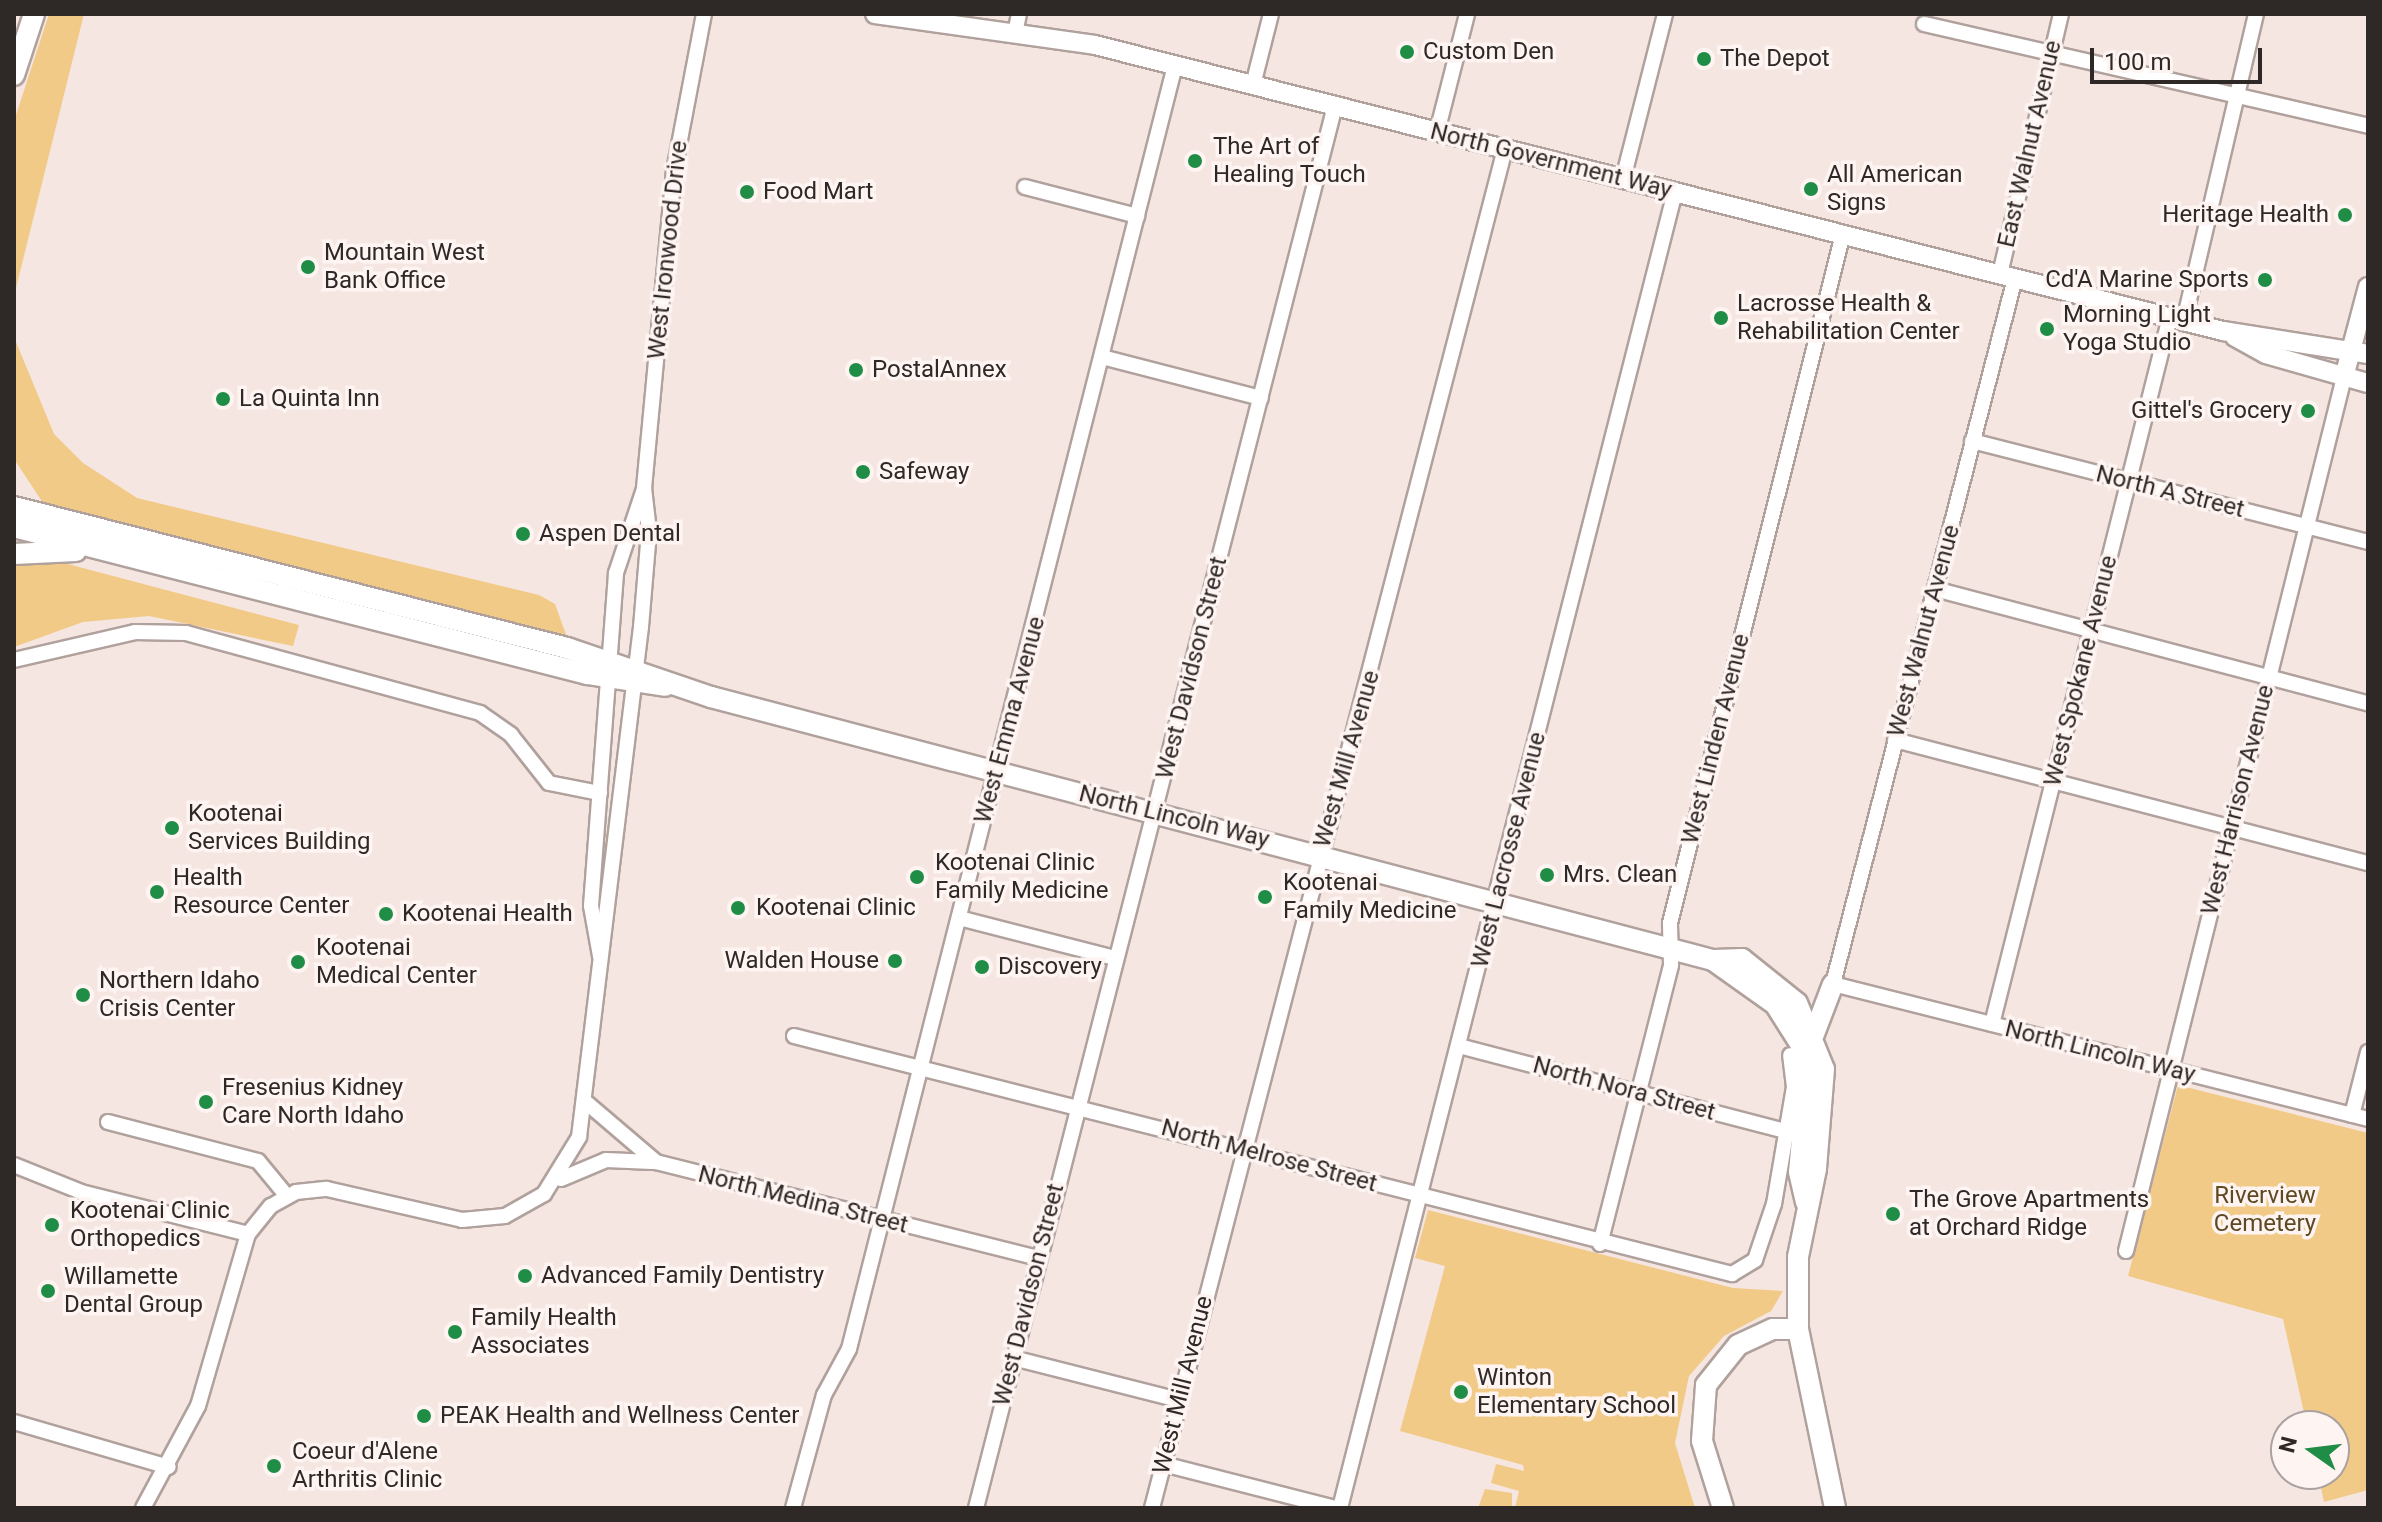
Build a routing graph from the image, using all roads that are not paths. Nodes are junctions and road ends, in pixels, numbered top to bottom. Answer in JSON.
{"nodes":[{"id":1,"x":25,"y":14,"type":"edge"},
{"id":2,"x":34,"y":14,"type":"edge"},
{"id":3,"x":704,"y":14,"type":"edge"},
{"id":4,"x":875,"y":14,"type":"edge"},
{"id":5,"x":1019,"y":14,"type":"edge"},
{"id":6,"x":1271,"y":14,"type":"edge"},
{"id":7,"x":1467,"y":14,"type":"edge"},
{"id":8,"x":1665,"y":14,"type":"edge"},
{"id":9,"x":2061,"y":14,"type":"edge"},
{"id":10,"x":2256,"y":14,"type":"edge"},
{"id":11,"x":1924,"y":24,"type":"dead end"},
{"id":12,"x":1015,"y":33,"type":"junction"},
{"id":13,"x":14,"y":42,"type":"edge"},
{"id":14,"x":2051,"y":54,"type":"junction"},
{"id":15,"x":1175,"y":65,"type":"junction"},
{"id":16,"x":14,"y":75,"type":"edge"},
{"id":17,"x":1253,"y":85,"type":"junction"},
{"id":18,"x":2237,"y":94,"type":"junction"},
{"id":19,"x":1335,"y":106,"type":"junction"},
{"id":20,"x":2368,"y":126,"type":"edge"},
{"id":21,"x":1437,"y":132,"type":"junction"},
{"id":22,"x":1505,"y":149,"type":"junction"},
{"id":23,"x":1623,"y":179,"type":"junction"},
{"id":24,"x":1025,"y":187,"type":"dead end"},
{"id":25,"x":1675,"y":192,"type":"junction"},
{"id":26,"x":1137,"y":216,"type":"junction"},
{"id":27,"x":1843,"y":234,"type":"junction"},
{"id":28,"x":2008,"y":276,"type":"junction"},
{"id":29,"x":2368,"y":287,"type":"edge"},
{"id":30,"x":2177,"y":319,"type":"junction"},
{"id":31,"x":2223,"y":331,"type":"junction"},
{"id":32,"x":2359,"y":352,"type":"edge"},
{"id":33,"x":1102,"y":357,"type":"junction"},
{"id":34,"x":2344,"y":377,"type":"junction"},
{"id":35,"x":2368,"y":383,"type":"edge"},
{"id":36,"x":1261,"y":398,"type":"junction"},
{"id":37,"x":1972,"y":441,"type":"junction"},
{"id":38,"x":2128,"y":482,"type":"junction"},
{"id":39,"x":644,"y":488,"type":"junction"},
{"id":40,"x":14,"y":507,"type":"edge"},
{"id":41,"x":14,"y":527,"type":"edge"},
{"id":42,"x":2307,"y":527,"type":"junction"},
{"id":43,"x":2368,"y":542,"type":"edge"},
{"id":44,"x":112,"y":552,"type":"junction"},
{"id":45,"x":14,"y":554,"type":"edge"},
{"id":46,"x":1935,"y":589,"type":"junction"},
{"id":47,"x":2091,"y":631,"type":"junction"},
{"id":48,"x":14,"y":660,"type":"edge"},
{"id":49,"x":609,"y":670,"type":"junction"},
{"id":50,"x":634,"y":676,"type":"junction"},
{"id":51,"x":2269,"y":678,"type":"junction"},
{"id":52,"x":2368,"y":703,"type":"edge"},
{"id":53,"x":1895,"y":740,"type":"junction"},
{"id":54,"x":996,"y":771,"type":"junction"},
{"id":55,"x":2053,"y":781,"type":"junction"},
{"id":56,"x":600,"y":793,"type":"junction"},
{"id":57,"x":1154,"y":812,"type":"junction"},
{"id":58,"x":2231,"y":828,"type":"junction"},
{"id":59,"x":1320,"y":854,"type":"junction"},
{"id":60,"x":2368,"y":863,"type":"edge"},
{"id":61,"x":1497,"y":900,"type":"junction"},
{"id":62,"x":959,"y":918,"type":"junction"},
{"id":63,"x":1671,"y":946,"type":"junction"},
{"id":64,"x":600,"y":957,"type":"junction"},
{"id":65,"x":1115,"y":958,"type":"junction"},
{"id":66,"x":1713,"y":960,"type":"junction"},
{"id":67,"x":1833,"y":984,"type":"junction"},
{"id":68,"x":1791,"y":995,"type":"junction"},
{"id":69,"x":1992,"y":1024,"type":"junction"},
{"id":70,"x":1814,"y":1034,"type":"junction"},
{"id":71,"x":794,"y":1036,"type":"dead end"},
{"id":72,"x":1459,"y":1046,"type":"junction"},
{"id":73,"x":2368,"y":1052,"type":"edge"},
{"id":74,"x":1790,"y":1055,"type":"dead end"},
{"id":75,"x":921,"y":1066,"type":"junction"},
{"id":76,"x":2169,"y":1069,"type":"junction"},
{"id":77,"x":1640,"y":1093,"type":"junction"},
{"id":78,"x":587,"y":1103,"type":"junction"},
{"id":79,"x":1077,"y":1105,"type":"junction"},
{"id":80,"x":2352,"y":1115,"type":"junction"},
{"id":81,"x":2368,"y":1119,"type":"edge"},
{"id":82,"x":108,"y":1122,"type":"dead end"},
{"id":83,"x":1789,"y":1132,"type":"junction"},
{"id":84,"x":1243,"y":1149,"type":"junction"},
{"id":85,"x":656,"y":1162,"type":"junction"},
{"id":86,"x":14,"y":1165,"type":"edge"},
{"id":87,"x":555,"y":1183,"type":"junction"},
{"id":88,"x":287,"y":1196,"type":"junction"},
{"id":89,"x":1420,"y":1197,"type":"junction"},
{"id":90,"x":1806,"y":1202,"type":"junction"},
{"id":91,"x":882,"y":1220,"type":"junction"},
{"id":92,"x":248,"y":1234,"type":"junction"},
{"id":93,"x":1600,"y":1244,"type":"junction"},
{"id":94,"x":2126,"y":1251,"type":"dead end"},
{"id":95,"x":1038,"y":1258,"type":"junction"},
{"id":96,"x":1798,"y":1329,"type":"junction"},
{"id":97,"x":1013,"y":1358,"type":"junction"},
{"id":98,"x":1179,"y":1400,"type":"junction"},
{"id":99,"x":14,"y":1422,"type":"edge"},
{"id":100,"x":1163,"y":1464,"type":"junction"},
{"id":101,"x":169,"y":1467,"type":"junction"},
{"id":102,"x":143,"y":1508,"type":"edge"},
{"id":103,"x":793,"y":1508,"type":"edge"},
{"id":104,"x":976,"y":1508,"type":"edge"},
{"id":105,"x":1152,"y":1508,"type":"edge"},
{"id":106,"x":1338,"y":1508,"type":"edge"},
{"id":107,"x":1723,"y":1508,"type":"edge"},
{"id":108,"x":1835,"y":1508,"type":"edge"}],
"edges":[{"from":1,"to":13,"type":"highway"},
{"from":2,"to":16,"type":"highway"},
{"from":3,"to":39,"type":"street","name":"West Ironwood Drive"},
{"from":4,"to":12,"type":"main road","name":"North Government Way"},
{"from":5,"to":12,"type":"street"},
{"from":6,"to":17,"type":"street"},
{"from":7,"to":21,"type":"street"},
{"from":8,"to":23,"type":"street"},
{"from":9,"to":14,"type":"street","name":"East Walnut Avenue"},
{"from":10,"to":18,"type":"street","name":"West Spokane Avenue"},
{"from":11,"to":14,"type":"street"},
{"from":12,"to":15,"type":"main road","name":"North Government Way"},
{"from":14,"to":18,"type":"street"},
{"from":14,"to":28,"type":"street","name":"East Walnut Avenue"},
{"from":15,"to":17,"type":"main road","name":"North Government Way"},
{"from":15,"to":26,"type":"street","name":"West Emma Avenue"},
{"from":17,"to":19,"type":"main road","name":"North Government Way"},
{"from":18,"to":20,"type":"street"},
{"from":18,"to":30,"type":"street","name":"West Spokane Avenue"},
{"from":19,"to":21,"type":"main road","name":"North Government Way"},
{"from":19,"to":36,"type":"street","name":"West Davidson Street"},
{"from":21,"to":22,"type":"main road","name":"North Government Way"},
{"from":22,"to":23,"type":"main road","name":"North Government Way"},
{"from":22,"to":59,"type":"street","name":"West Mill Avenue"},
{"from":23,"to":25,"type":"main road","name":"North Government Way"},
{"from":24,"to":26,"type":"street"},
{"from":25,"to":27,"type":"main road","name":"North Government Way"},
{"from":25,"to":61,"type":"street","name":"West Lacrosse Avenue"},
{"from":26,"to":33,"type":"street","name":"West Emma Avenue"},
{"from":27,"to":28,"type":"main road","name":"North Government Way"},
{"from":27,"to":63,"type":"street","name":"West Linden Avenue"},
{"from":28,"to":30,"type":"main road","name":"North Government Way"},
{"from":28,"to":37,"type":"street","name":"West Walnut Avenue"},
{"from":29,"to":32,"type":"main road","name":"West Harrison Avenue"},
{"from":30,"to":31,"type":"main road","name":"North Government Way"},
{"from":30,"to":38,"type":"street","name":"West Spokane Avenue"},
{"from":31,"to":32,"type":"main road","name":"North Government Way"},
{"from":31,"to":34,"type":"main road","name":"North Government Way"},
{"from":32,"to":34,"type":"main road","name":"West Harrison Avenue"},
{"from":33,"to":36,"type":"street"},
{"from":33,"to":54,"type":"street","name":"West Emma Avenue"},
{"from":34,"to":35,"type":"main road","name":"North Government Way"},
{"from":34,"to":42,"type":"street","name":"West Harrison Avenue"},
{"from":36,"to":57,"type":"street","name":"West Davidson Street"},
{"from":37,"to":38,"type":"street","name":"North A Street"},
{"from":37,"to":46,"type":"street","name":"West Walnut Avenue"},
{"from":38,"to":42,"type":"street","name":"North A Street"},
{"from":38,"to":47,"type":"street","name":"West Spokane Avenue"},
{"from":39,"to":49,"type":"street","name":"West Ironwood Drive"},
{"from":39,"to":50,"type":"street","name":"West Ironwood Drive"},
{"from":40,"to":49,"type":"highway"},
{"from":41,"to":44,"type":"highway"},
{"from":42,"to":43,"type":"street","name":"North A Street"},
{"from":42,"to":51,"type":"street","name":"West Harrison Avenue"},
{"from":44,"to":45,"type":"highway"},
{"from":44,"to":49,"type":"highway"},
{"from":46,"to":47,"type":"street"},
{"from":46,"to":53,"type":"street","name":"West Walnut Avenue"},
{"from":47,"to":51,"type":"street"},
{"from":47,"to":55,"type":"street","name":"West Spokane Avenue"},
{"from":48,"to":56,"type":"street"},
{"from":49,"to":50,"type":"highway","name":"North Lincoln Way"},
{"from":49,"to":56,"type":"street","name":"West Ironwood Drive"},
{"from":50,"to":54,"type":"highway","name":"North Lincoln Way"},
{"from":50,"to":64,"type":"street","name":"West Ironwood Drive"},
{"from":51,"to":52,"type":"street"},
{"from":51,"to":58,"type":"street","name":"West Harrison Avenue"},
{"from":53,"to":55,"type":"street"},
{"from":53,"to":67,"type":"street","name":"West Walnut Avenue"},
{"from":54,"to":57,"type":"highway","name":"North Lincoln Way"},
{"from":54,"to":62,"type":"street","name":"West Emma Avenue"},
{"from":55,"to":58,"type":"street"},
{"from":55,"to":69,"type":"street","name":"West Spokane Avenue"},
{"from":56,"to":64,"type":"street","name":"West Ironwood Drive"},
{"from":57,"to":59,"type":"highway","name":"North Lincoln Way"},
{"from":57,"to":65,"type":"street","name":"West Davidson Street"},
{"from":58,"to":60,"type":"street"},
{"from":58,"to":76,"type":"street","name":"West Harrison Avenue"},
{"from":59,"to":61,"type":"highway","name":"North Lincoln Way"},
{"from":59,"to":84,"type":"street","name":"West Mill Avenue"},
{"from":61,"to":63,"type":"highway","name":"North Lincoln Way"},
{"from":61,"to":72,"type":"street","name":"West Lacrosse Avenue"},
{"from":62,"to":65,"type":"street"},
{"from":62,"to":75,"type":"street","name":"West Emma Avenue"},
{"from":63,"to":66,"type":"highway","name":"North Lincoln Way"},
{"from":63,"to":77,"type":"street","name":"West Linden Avenue"},
{"from":64,"to":78,"type":"street","name":"West Ironwood Drive"},
{"from":65,"to":79,"type":"street","name":"West Davidson Street"},
{"from":66,"to":68,"type":"highway"},
{"from":66,"to":90,"type":"highway"},
{"from":67,"to":68,"type":"highway"},
{"from":67,"to":69,"type":"street","name":"North Lincoln Way"},
{"from":67,"to":70,"type":"highway"},
{"from":68,"to":70,"type":"highway"},
{"from":69,"to":76,"type":"street","name":"North Lincoln Way"},
{"from":70,"to":90,"type":"highway"},
{"from":71,"to":75,"type":"street","name":"North Melrose Street"},
{"from":72,"to":77,"type":"street","name":"North Nora Street"},
{"from":72,"to":89,"type":"street","name":"West Lacrosse Avenue"},
{"from":73,"to":80,"type":"street"},
{"from":74,"to":83,"type":"street"},
{"from":75,"to":79,"type":"street","name":"North Melrose Street"},
{"from":75,"to":91,"type":"street","name":"West Emma Avenue"},
{"from":76,"to":80,"type":"street","name":"North Lincoln Way"},
{"from":76,"to":94,"type":"street","name":"West Harrison Avenue"},
{"from":77,"to":83,"type":"street","name":"North Nora Street"},
{"from":77,"to":93,"type":"street","name":"West Linden Avenue"},
{"from":78,"to":85,"type":"street","name":"North Medina Street"},
{"from":78,"to":87,"type":"street","name":"West Ironwood Drive"},
{"from":79,"to":84,"type":"street","name":"North Melrose Street"},
{"from":79,"to":95,"type":"street","name":"West Davidson Street"},
{"from":80,"to":81,"type":"street","name":"North Lincoln Way"},
{"from":82,"to":88,"type":"street"},
{"from":83,"to":93,"type":"street","name":"North Melrose Street"},
{"from":84,"to":89,"type":"street","name":"North Melrose Street"},
{"from":84,"to":98,"type":"street","name":"West Mill Avenue"},
{"from":85,"to":87,"type":"street"},
{"from":85,"to":91,"type":"street","name":"North Medina Street"},
{"from":86,"to":92,"type":"street"},
{"from":87,"to":88,"type":"street"},
{"from":88,"to":92,"type":"street"},
{"from":89,"to":93,"type":"street","name":"North Melrose Street"},
{"from":89,"to":106,"type":"street","name":"West Lacrosse Avenue"},
{"from":90,"to":96,"type":"highway"},
{"from":91,"to":95,"type":"street","name":"North Medina Street"},
{"from":91,"to":103,"type":"street","name":"West Emma Avenue"},
{"from":92,"to":101,"type":"street"},
{"from":95,"to":97,"type":"street","name":"West Davidson Street"},
{"from":96,"to":107,"type":"highway"},
{"from":96,"to":108,"type":"highway"},
{"from":97,"to":98,"type":"street"},
{"from":97,"to":104,"type":"street","name":"West Davidson Street"},
{"from":98,"to":100,"type":"street","name":"West Mill Avenue"},
{"from":99,"to":101,"type":"street"},
{"from":100,"to":105,"type":"street","name":"West Mill Avenue"},
{"from":100,"to":106,"type":"street"},
{"from":101,"to":102,"type":"street"}]}
